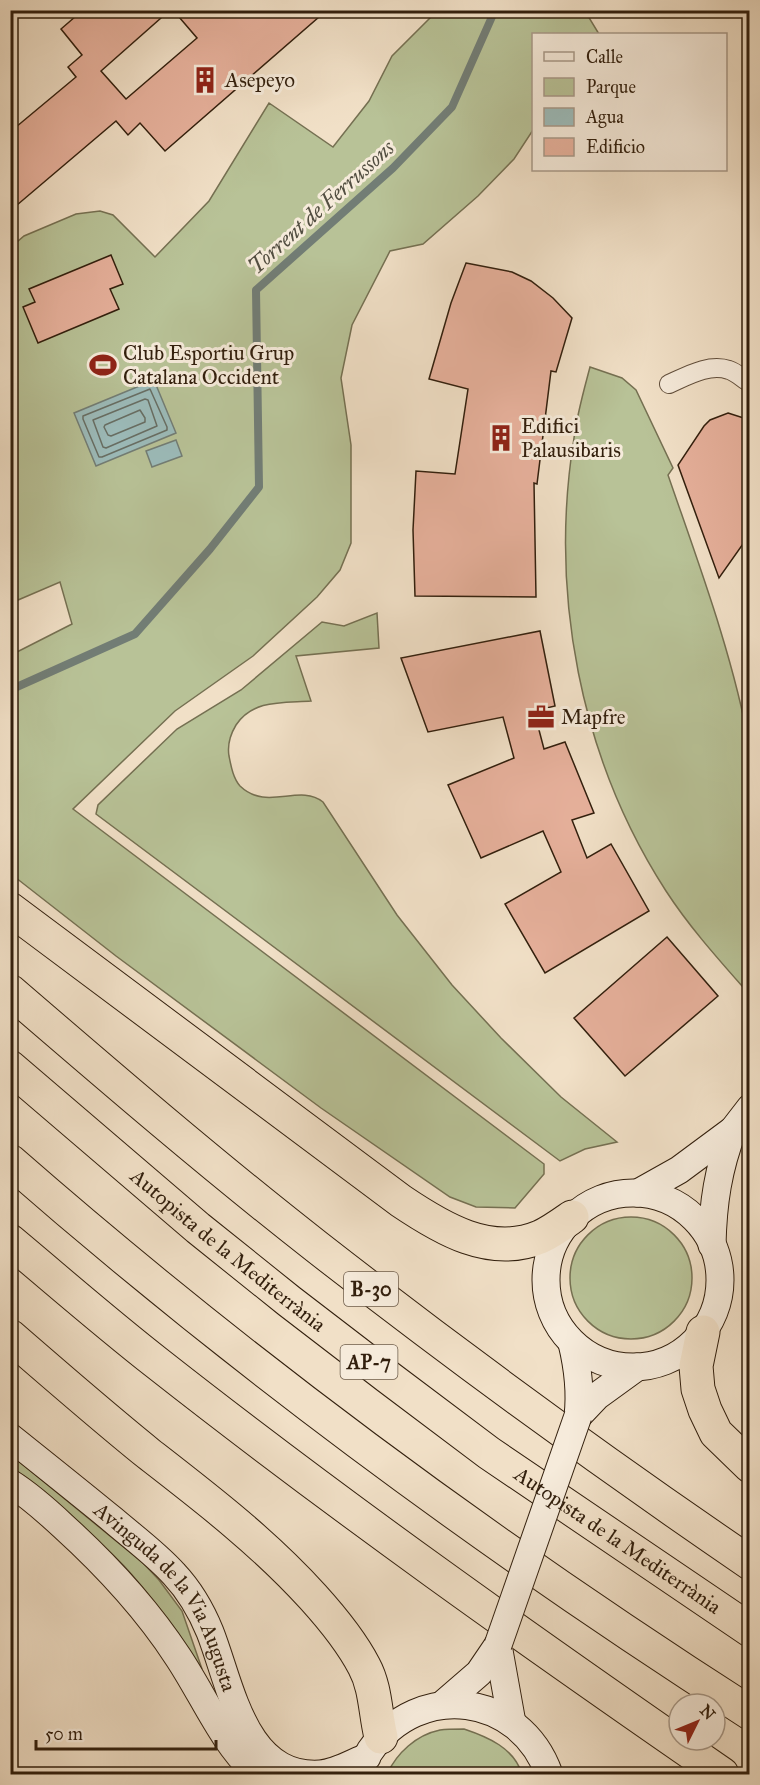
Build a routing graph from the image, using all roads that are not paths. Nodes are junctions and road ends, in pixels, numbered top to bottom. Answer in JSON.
{"nodes":[{"id":1,"x":750,"y":383,"type":"edge"},
{"id":2,"x":669,"y":384,"type":"dead end"},
{"id":3,"x":10,"y":909,"type":"edge"},
{"id":4,"x":10,"y":991,"type":"edge"},
{"id":5,"x":10,"y":1067,"type":"edge"},
{"id":6,"x":750,"y":1108,"type":"edge"},
{"id":7,"x":733,"y":1130,"type":"junction"},
{"id":8,"x":10,"y":1161,"type":"edge"},
{"id":9,"x":638,"y":1193,"type":"junction"},
{"id":10,"x":572,"y":1217,"type":"junction"},
{"id":11,"x":10,"y":1241,"type":"edge"},
{"id":12,"x":712,"y":1245,"type":"junction"},
{"id":13,"x":703,"y":1332,"type":"junction"},
{"id":14,"x":10,"y":1336,"type":"edge"},
{"id":15,"x":572,"y":1343,"type":"junction"},
{"id":16,"x":637,"y":1367,"type":"junction"},
{"id":17,"x":578,"y":1416,"type":"junction"},
{"id":18,"x":10,"y":1437,"type":"edge"},
{"id":19,"x":750,"y":1466,"type":"edge"},
{"id":20,"x":10,"y":1483,"type":"edge"},
{"id":21,"x":750,"y":1563,"type":"edge"},
{"id":22,"x":750,"y":1630,"type":"edge"},
{"id":23,"x":498,"y":1645,"type":"junction"},
{"id":24,"x":442,"y":1705,"type":"junction"},
{"id":25,"x":750,"y":1713,"type":"edge"},
{"id":26,"x":512,"y":1723,"type":"junction"},
{"id":27,"x":369,"y":1756,"type":"edge"},
{"id":28,"x":257,"y":1774,"type":"edge"},
{"id":29,"x":549,"y":1774,"type":"edge"},
{"id":30,"x":722,"y":1774,"type":"edge"}],
"edges":[{"from":1,"to":2,"type":"street"},
{"from":3,"to":10,"type":"highway"},
{"from":4,"to":21,"type":"highway","number":"B-30"},
{"from":5,"to":22,"type":"highway","name":"Autopista de la Mediterrània","number":"AP-7"},
{"from":6,"to":7,"type":"street"},
{"from":7,"to":9,"type":"street"},
{"from":7,"to":12,"type":"street"},
{"from":8,"to":25,"type":"highway"},
{"from":9,"to":10,"type":"street"},
{"from":9,"to":12,"type":"street"},
{"from":10,"to":15,"type":"street"},
{"from":11,"to":30,"type":"highway"},
{"from":12,"to":13,"type":"street"},
{"from":13,"to":16,"type":"street"},
{"from":13,"to":19,"type":"highway"},
{"from":14,"to":27,"type":"highway"},
{"from":15,"to":16,"type":"street"},
{"from":15,"to":17,"type":"street"},
{"from":16,"to":17,"type":"street"},
{"from":17,"to":23,"type":"street","bridge":true},
{"from":18,"to":27,"type":"street","name":"Avinguda de la Via Augusta"},
{"from":20,"to":28,"type":"street","name":"Avinguda de la Via Augusta"},
{"from":23,"to":24,"type":"street"},
{"from":23,"to":26,"type":"street"},
{"from":24,"to":26,"type":"street"},
{"from":24,"to":27,"type":"street","name":"Avinguda de la Via Augusta"},
{"from":26,"to":29,"type":"street"}]}
